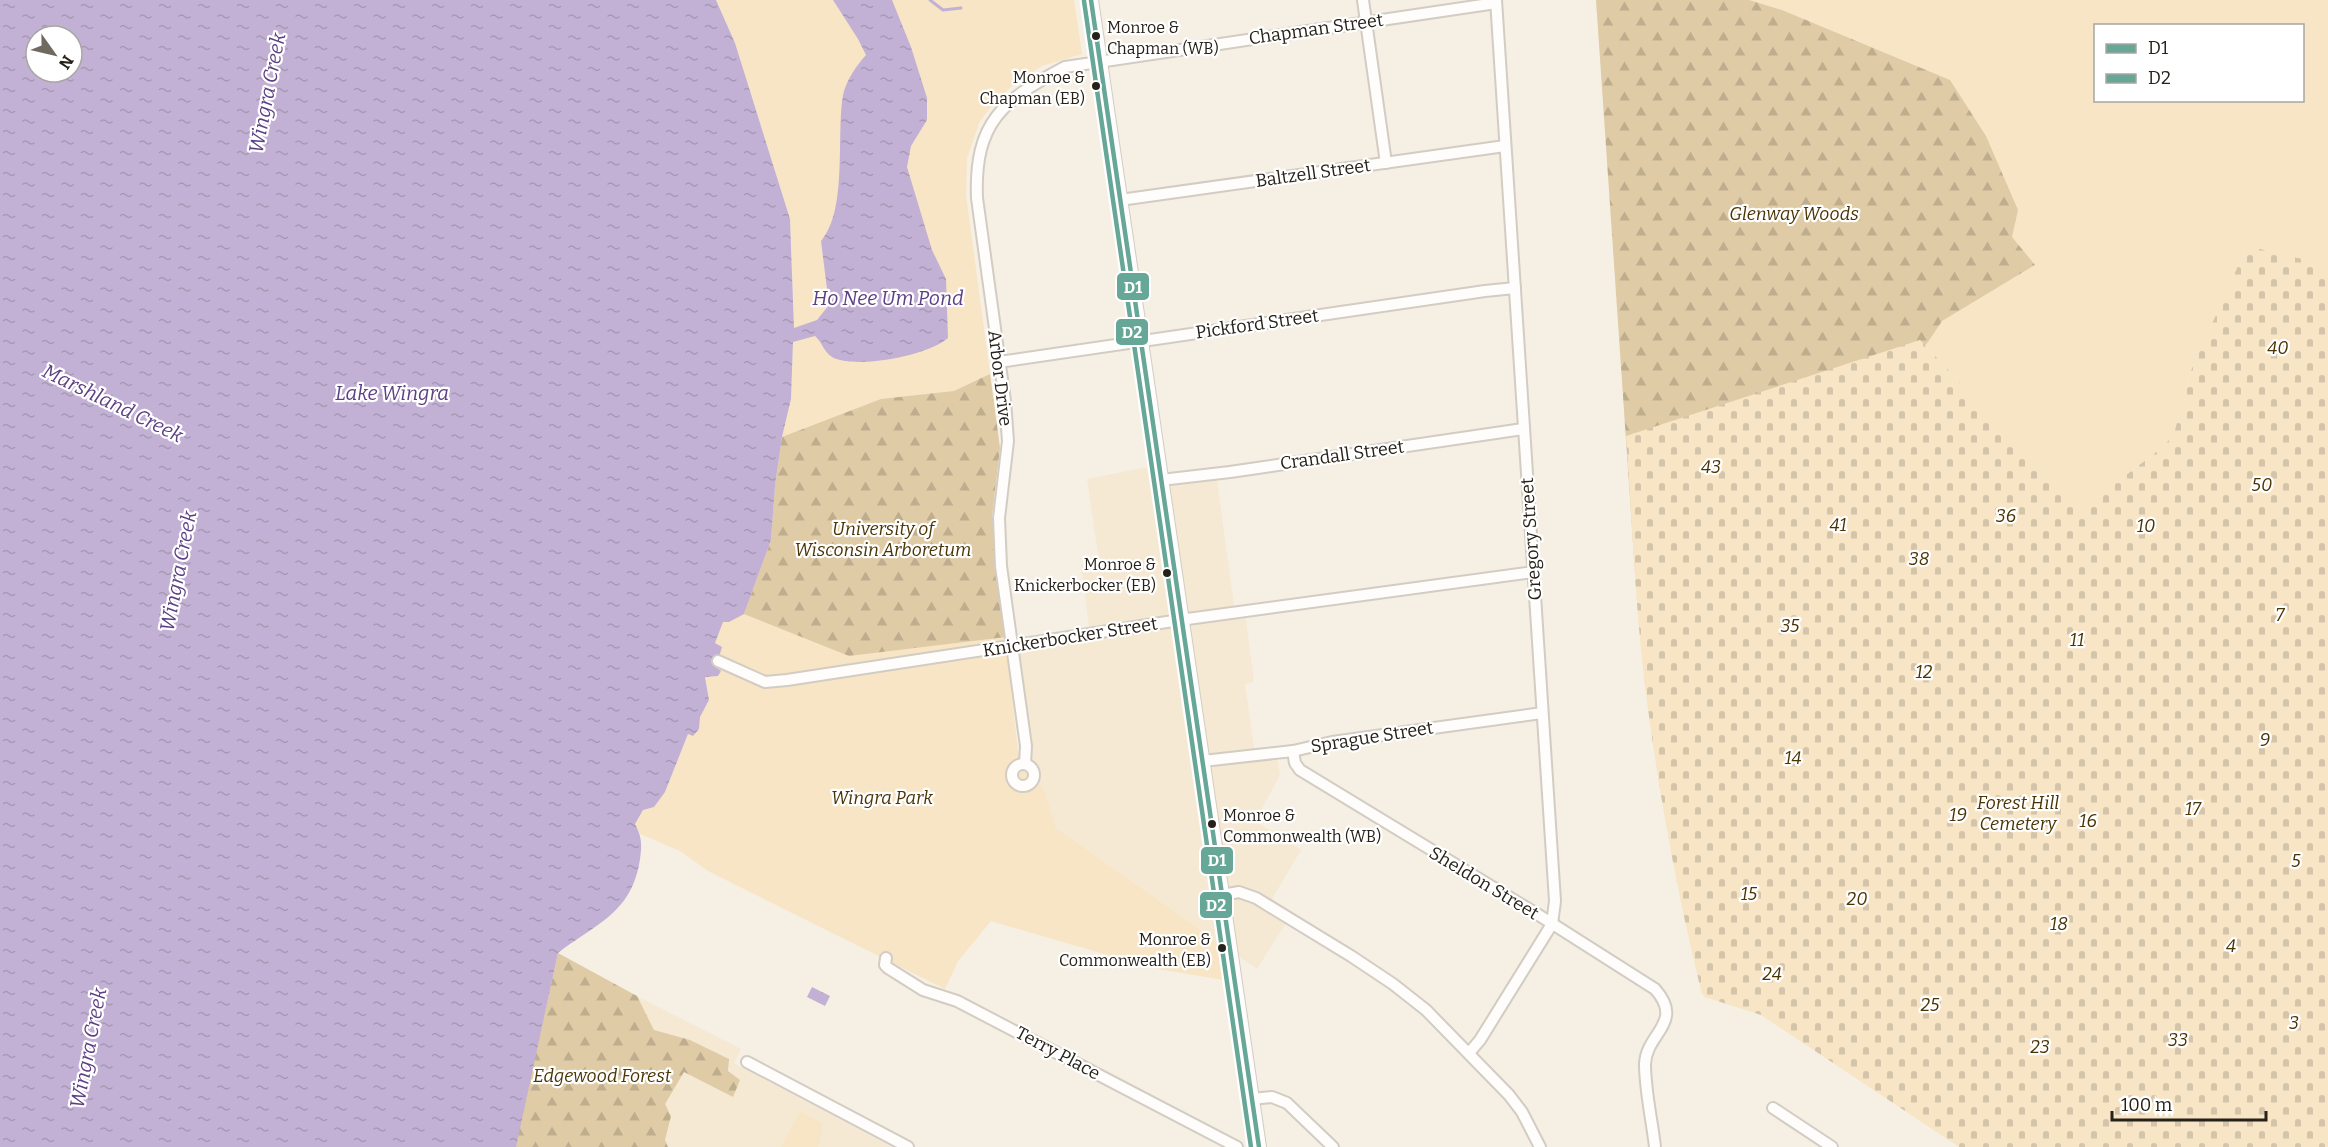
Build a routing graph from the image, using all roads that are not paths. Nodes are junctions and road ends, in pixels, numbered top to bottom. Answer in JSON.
{"nodes":[{"id":1,"x":1091,"y":0,"type":"edge"},
{"id":2,"x":1363,"y":0,"type":"edge"},
{"id":3,"x":1496,"y":1,"type":"edge"},
{"id":4,"x":1366,"y":22,"type":"junction"},
{"id":5,"x":1100,"y":61,"type":"junction"},
{"id":6,"x":1505,"y":146,"type":"junction"},
{"id":7,"x":1386,"y":163,"type":"junction"},
{"id":8,"x":1120,"y":200,"type":"junction"},
{"id":9,"x":1515,"y":288,"type":"junction"},
{"id":10,"x":1140,"y":341,"type":"junction"},
{"id":11,"x":999,"y":362,"type":"junction"},
{"id":12,"x":1523,"y":429,"type":"junction"},
{"id":13,"x":1161,"y":480,"type":"junction"},
{"id":14,"x":1533,"y":572,"type":"junction"},
{"id":15,"x":1180,"y":620,"type":"junction"},
{"id":16,"x":1013,"y":647,"type":"junction"},
{"id":17,"x":718,"y":661,"type":"dead end"},
{"id":18,"x":1542,"y":713,"type":"junction"},
{"id":19,"x":1293,"y":751,"type":"junction"},
{"id":20,"x":1203,"y":761,"type":"junction"},
{"id":21,"x":1025,"y":764,"type":"dead end"},
{"id":22,"x":1222,"y":895,"type":"junction"},
{"id":23,"x":1552,"y":924,"type":"junction"},
{"id":24,"x":886,"y":958,"type":"dead end"},
{"id":25,"x":1469,"y":1053,"type":"junction"},
{"id":26,"x":747,"y":1062,"type":"dead end"},
{"id":27,"x":1251,"y":1099,"type":"junction"},
{"id":28,"x":1773,"y":1108,"type":"dead end"},
{"id":29,"x":908,"y":1147,"type":"edge"},
{"id":30,"x":1237,"y":1147,"type":"edge"},
{"id":31,"x":1258,"y":1147,"type":"edge"},
{"id":32,"x":1333,"y":1147,"type":"edge"},
{"id":33,"x":1540,"y":1147,"type":"edge"},
{"id":34,"x":1656,"y":1147,"type":"edge"},
{"id":35,"x":1832,"y":1147,"type":"edge"}],
"edges":[{"from":1,"to":5,"type":"main road"},
{"from":2,"to":4,"type":"street"},
{"from":3,"to":4,"type":"street","name":"Chapman Street"},
{"from":3,"to":6,"type":"street","name":"Gregory Street"},
{"from":4,"to":5,"type":"street","name":"Chapman Street"},
{"from":4,"to":7,"type":"street"},
{"from":5,"to":8,"type":"main road"},
{"from":5,"to":11,"type":"street","name":"Arbor Drive"},
{"from":6,"to":7,"type":"street","name":"Baltzell Street"},
{"from":6,"to":9,"type":"street","name":"Gregory Street"},
{"from":7,"to":8,"type":"street","name":"Baltzell Street"},
{"from":8,"to":10,"type":"main road"},
{"from":9,"to":10,"type":"street","name":"Pickford Street"},
{"from":9,"to":12,"type":"street","name":"Gregory Street"},
{"from":10,"to":11,"type":"street","name":"Pickford Street"},
{"from":10,"to":13,"type":"main road"},
{"from":11,"to":16,"type":"street","name":"Arbor Drive"},
{"from":12,"to":13,"type":"street","name":"Crandall Street"},
{"from":12,"to":14,"type":"street","name":"Gregory Street"},
{"from":13,"to":15,"type":"main road"},
{"from":14,"to":15,"type":"street","name":"Knickerbocker Street"},
{"from":14,"to":18,"type":"street","name":"Gregory Street"},
{"from":15,"to":16,"type":"street","name":"Knickerbocker Street"},
{"from":15,"to":20,"type":"main road"},
{"from":16,"to":17,"type":"street","name":"Knickerbocker Street"},
{"from":16,"to":21,"type":"street","name":"Arbor Drive"},
{"from":18,"to":19,"type":"street","name":"Sprague Street"},
{"from":18,"to":23,"type":"street","name":"Gregory Street"},
{"from":19,"to":20,"type":"street","name":"Sprague Street"},
{"from":19,"to":23,"type":"street","name":"Sheldon Street"},
{"from":20,"to":22,"type":"main road"},
{"from":22,"to":25,"type":"street"},
{"from":22,"to":27,"type":"main road"},
{"from":23,"to":25,"type":"street","name":"Gregory Street"},
{"from":23,"to":34,"type":"street","name":"Sheldon Street"},
{"from":24,"to":30,"type":"street","name":"Terry Place"},
{"from":25,"to":33,"type":"street"},
{"from":26,"to":29,"type":"street"},
{"from":27,"to":31,"type":"main road"},
{"from":27,"to":32,"type":"street"},
{"from":28,"to":35,"type":"street"}]}
